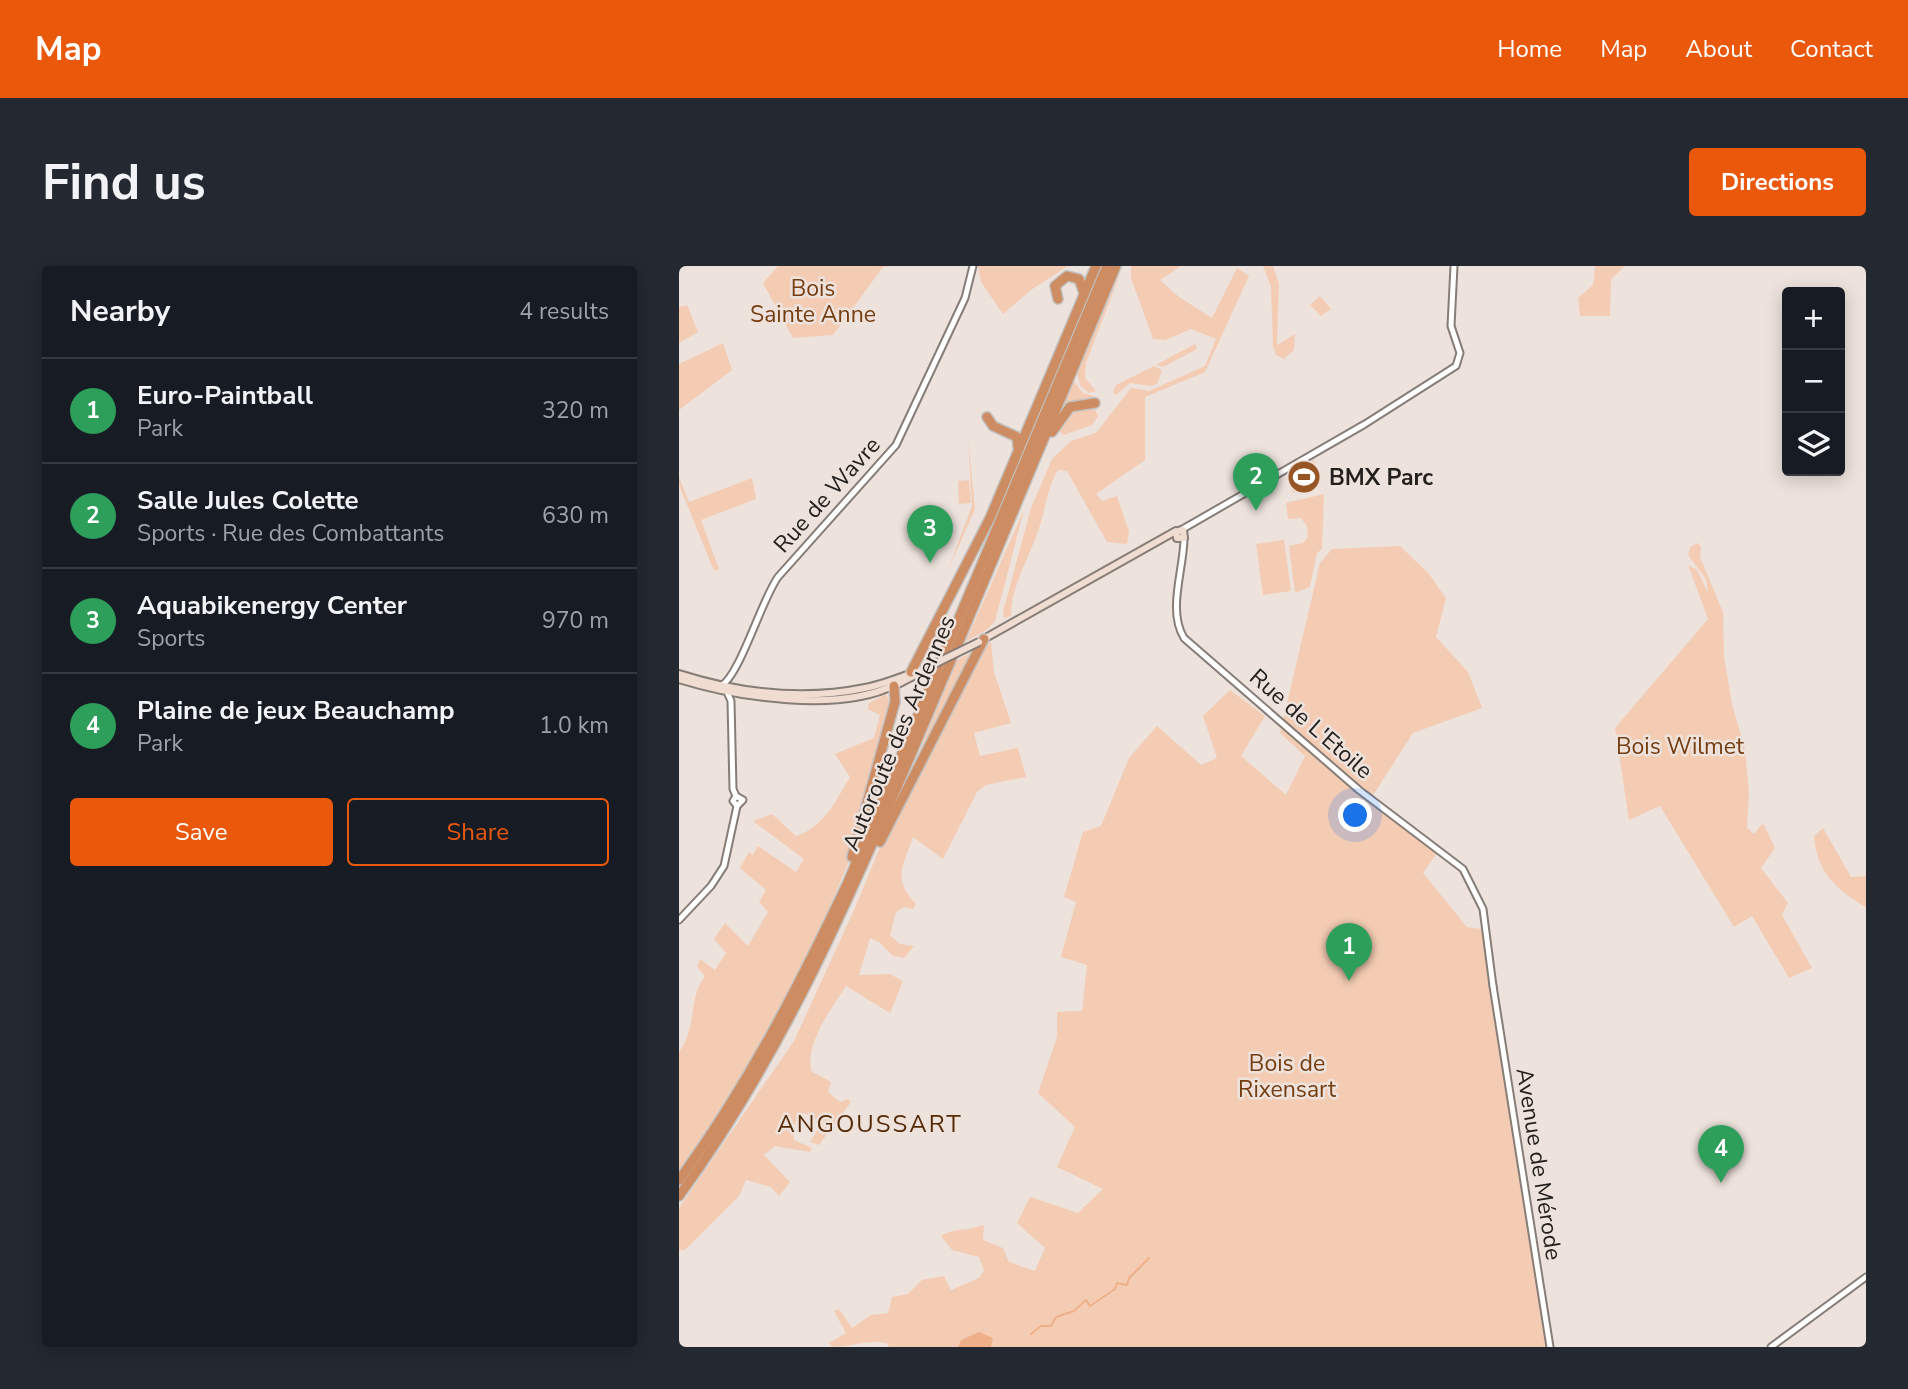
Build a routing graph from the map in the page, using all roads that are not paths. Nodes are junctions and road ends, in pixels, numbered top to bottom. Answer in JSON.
{"nodes":[{"id":1,"x":973,"y":266,"type":"edge"},
{"id":2,"x":1096,"y":266,"type":"edge"},
{"id":3,"x":1107,"y":266,"type":"edge"},
{"id":4,"x":1117,"y":266,"type":"edge"},
{"id":5,"x":1454,"y":266,"type":"edge"},
{"id":6,"x":1084,"y":293,"type":"junction"},
{"id":7,"x":1058,"y":299,"type":"dead end"},
{"id":8,"x":1095,"y":403,"type":"dead end"},
{"id":9,"x":987,"y":417,"type":"dead end"},
{"id":10,"x":1041,"y":446,"type":"junction"},
{"id":11,"x":1018,"y":452,"type":"junction"},
{"id":12,"x":1013,"y":464,"type":"junction"},
{"id":13,"x":1180,"y":534,"type":"junction"},
{"id":14,"x":985,"y":557,"type":"junction"},
{"id":15,"x":982,"y":640,"type":"junction"},
{"id":16,"x":920,"y":667,"type":"junction"},
{"id":17,"x":679,"y":676,"type":"edge"},
{"id":18,"x":732,"y":676,"type":"junction"},
{"id":19,"x":721,"y":686,"type":"junction"},
{"id":20,"x":894,"y":686,"type":"junction"},
{"id":21,"x":728,"y":690,"type":"junction"},
{"id":22,"x":883,"y":690,"type":"junction"},
{"id":23,"x":741,"y":692,"type":"junction"},
{"id":24,"x":847,"y":694,"type":"junction"},
{"id":25,"x":895,"y":698,"type":"junction"},
{"id":26,"x":731,"y":701,"type":"junction"},
{"id":27,"x":865,"y":863,"type":"junction"},
{"id":28,"x":848,"y":882,"type":"junction"},
{"id":29,"x":679,"y":920,"type":"edge"},
{"id":30,"x":1485,"y":931,"type":"joint"},
{"id":31,"x":679,"y":1180,"type":"edge"},
{"id":32,"x":679,"y":1196,"type":"edge"},
{"id":33,"x":1866,"y":1277,"type":"edge"},
{"id":34,"x":1550,"y":1347,"type":"edge"},
{"id":35,"x":1771,"y":1347,"type":"edge"}],
"edges":[{"from":1,"to":18,"type":"street","name":"Rue de Wavre"},
{"from":2,"to":6,"type":"highway"},
{"from":3,"to":14,"type":"highway","name":"Autoroute des Ardennes"},
{"from":4,"to":10,"type":"highway","name":"Autoroute des Ardennes"},
{"from":5,"to":13,"type":"street"},
{"from":6,"to":7,"type":"highway"},
{"from":6,"to":11,"type":"highway"},
{"from":8,"to":10,"type":"highway"},
{"from":9,"to":11,"type":"highway"},
{"from":10,"to":27,"type":"highway","name":"Autoroute des Ardennes"},
{"from":11,"to":12,"type":"highway"},
{"from":12,"to":14,"type":"highway"},
{"from":12,"to":16,"type":"highway"},
{"from":13,"to":15,"type":"main road"},
{"from":13,"to":30,"type":"street","name":"Rue de L'Etoile"},
{"from":14,"to":28,"type":"highway","name":"Autoroute des Ardennes"},
{"from":15,"to":16,"type":"main road","bridge":true},
{"from":15,"to":27,"type":"highway"},
{"from":16,"to":20,"type":"main road"},
{"from":16,"to":24,"type":"main road"},
{"from":17,"to":19,"type":"main road"},
{"from":17,"to":21,"type":"main road"},
{"from":18,"to":19,"type":"street","name":"Rue de Wavre"},
{"from":18,"to":23,"type":"street"},
{"from":19,"to":21,"type":"main road"},
{"from":20,"to":22,"type":"main road"},
{"from":20,"to":25,"type":"highway"},
{"from":21,"to":23,"type":"main road"},
{"from":21,"to":26,"type":"street"},
{"from":22,"to":24,"type":"main road"},
{"from":22,"to":25,"type":"highway"},
{"from":23,"to":24,"type":"main road"},
{"from":23,"to":26,"type":"street"},
{"from":25,"to":28,"type":"highway"},
{"from":26,"to":29,"type":"street"},
{"from":27,"to":32,"type":"highway","name":"Autoroute des Ardennes"},
{"from":28,"to":31,"type":"highway","name":"Autoroute des Ardennes"},
{"from":30,"to":34,"type":"street","name":"Avenue de Mérode"},
{"from":33,"to":35,"type":"street"}]}
